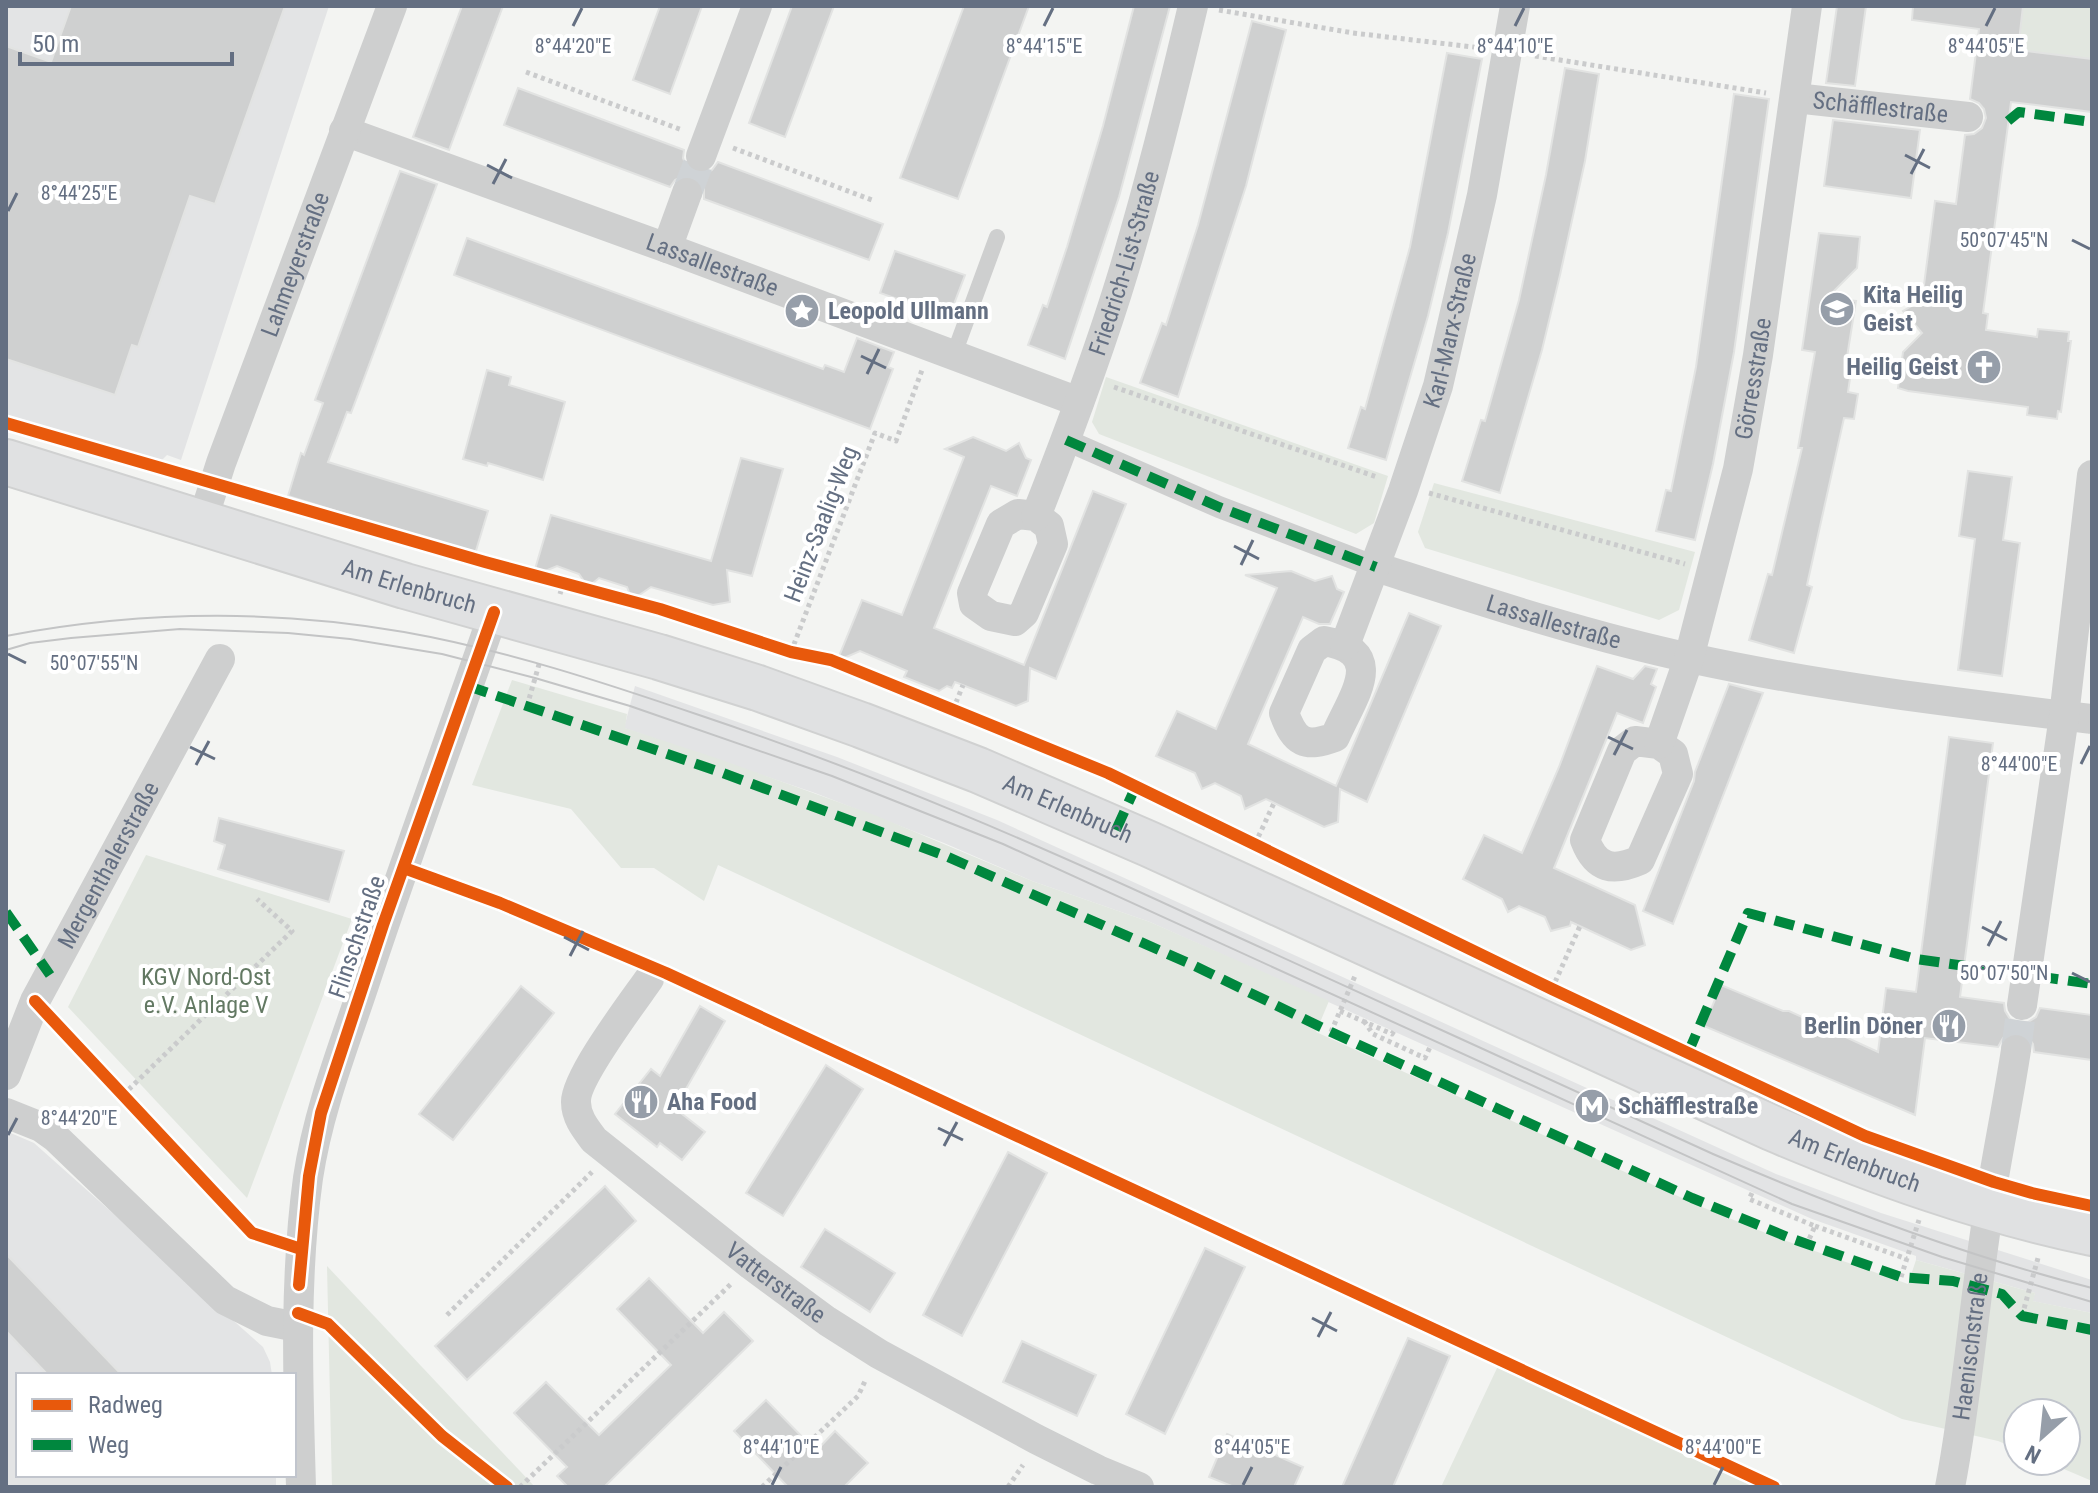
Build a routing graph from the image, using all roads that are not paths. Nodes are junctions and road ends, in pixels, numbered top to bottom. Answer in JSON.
{"nodes":[{"id":1,"x":392,"y":6,"type":"edge"},
{"id":2,"x":757,"y":6,"type":"edge"},
{"id":3,"x":1193,"y":6,"type":"edge"},
{"id":4,"x":1515,"y":6,"type":"edge"},
{"id":5,"x":1807,"y":6,"type":"edge"},
{"id":6,"x":1795,"y":98,"type":"junction"},
{"id":7,"x":1968,"y":117,"type":"dead end"},
{"id":8,"x":344,"y":131,"type":"junction"},
{"id":9,"x":701,"y":156,"type":"tunnel mouth"},
{"id":10,"x":687,"y":193,"type":"tunnel mouth"},
{"id":11,"x":997,"y":237,"type":"dead end"},
{"id":12,"x":667,"y":248,"type":"junction"},
{"id":13,"x":942,"y":350,"type":"junction"},
{"id":14,"x":1079,"y":402,"type":"junction"},
{"id":15,"x":1066,"y":440,"type":"junction"},
{"id":16,"x":8,"y":463,"type":"edge"},
{"id":17,"x":2092,"y":475,"type":"edge"},
{"id":18,"x":2092,"y":483,"type":"edge"},
{"id":19,"x":208,"y":503,"type":"junction"},
{"id":20,"x":1036,"y":516,"type":"dead end"},
{"id":21,"x":1376,"y":567,"type":"junction"},
{"id":22,"x":494,"y":612,"type":"junction"},
{"id":23,"x":1345,"y":645,"type":"dead end"},
{"id":24,"x":1689,"y":658,"type":"junction"},
{"id":25,"x":220,"y":659,"type":"dead end"},
{"id":26,"x":2078,"y":717,"type":"edge"},
{"id":27,"x":1659,"y":744,"type":"dead end"},
{"id":28,"x":649,"y":979,"type":"dead end"},
{"id":29,"x":2022,"y":1005,"type":"tunnel mouth"},
{"id":30,"x":2016,"y":1050,"type":"tunnel mouth"},
{"id":31,"x":6,"y":1075,"type":"edge"},
{"id":32,"x":6,"y":1113,"type":"edge"},
{"id":33,"x":1989,"y":1208,"type":"junction"},
{"id":34,"x":2092,"y":1233,"type":"edge"},
{"id":35,"x":297,"y":1327,"type":"junction"},
{"id":36,"x":301,"y":1487,"type":"edge"},
{"id":37,"x":1139,"y":1487,"type":"edge"},
{"id":38,"x":1950,"y":1487,"type":"edge"}],
"edges":[{"from":1,"to":8,"type":"street","name":"Lahmeyerstraße"},
{"from":2,"to":9,"type":"street"},
{"from":3,"to":14,"type":"street","name":"Friedrich-List-Straße"},
{"from":4,"to":21,"type":"street","name":"Karl-Marx-Straße"},
{"from":5,"to":6,"type":"street","name":"Görresstraße"},
{"from":6,"to":7,"type":"street","name":"Schäfflestraße"},
{"from":6,"to":24,"type":"street","name":"Görresstraße"},
{"from":8,"to":12,"type":"street","name":"Lassallestraße"},
{"from":8,"to":19,"type":"street","name":"Lahmeyerstraße"},
{"from":10,"to":12,"type":"street"},
{"from":11,"to":13,"type":"lane"},
{"from":12,"to":13,"type":"street","name":"Lassallestraße"},
{"from":13,"to":14,"type":"street","name":"Lassallestraße"},
{"from":14,"to":15,"type":"street","name":"Friedrich-List-Straße"},
{"from":15,"to":20,"type":"street","name":"Friedrich-List-Straße"},
{"from":15,"to":21,"type":"street","name":"Lassallestraße"},
{"from":16,"to":19,"type":"main road","name":"Am Erlenbruch"},
{"from":17,"to":18,"type":"street"},
{"from":18,"to":26,"type":"street"},
{"from":19,"to":22,"type":"main road","name":"Am Erlenbruch"},
{"from":21,"to":23,"type":"street","name":"Karl-Marx-Straße"},
{"from":21,"to":24,"type":"street","name":"Lassallestraße"},
{"from":22,"to":33,"type":"main road","name":"Am Erlenbruch"},
{"from":22,"to":35,"type":"street","name":"Flinschstraße"},
{"from":24,"to":26,"type":"street","name":"Lassallestraße"},
{"from":24,"to":27,"type":"street","name":"Görresstraße"},
{"from":25,"to":31,"type":"street","name":"Mergenthalerstraße"},
{"from":26,"to":29,"type":"street"},
{"from":28,"to":37,"type":"street","name":"Vatterstraße"},
{"from":30,"to":33,"type":"street"},
{"from":32,"to":35,"type":"street"},
{"from":33,"to":34,"type":"main road","name":"Am Erlenbruch"},
{"from":33,"to":38,"type":"street","name":"Haenischstraße"},
{"from":35,"to":36,"type":"street","name":"Flinschstraße"}]}
